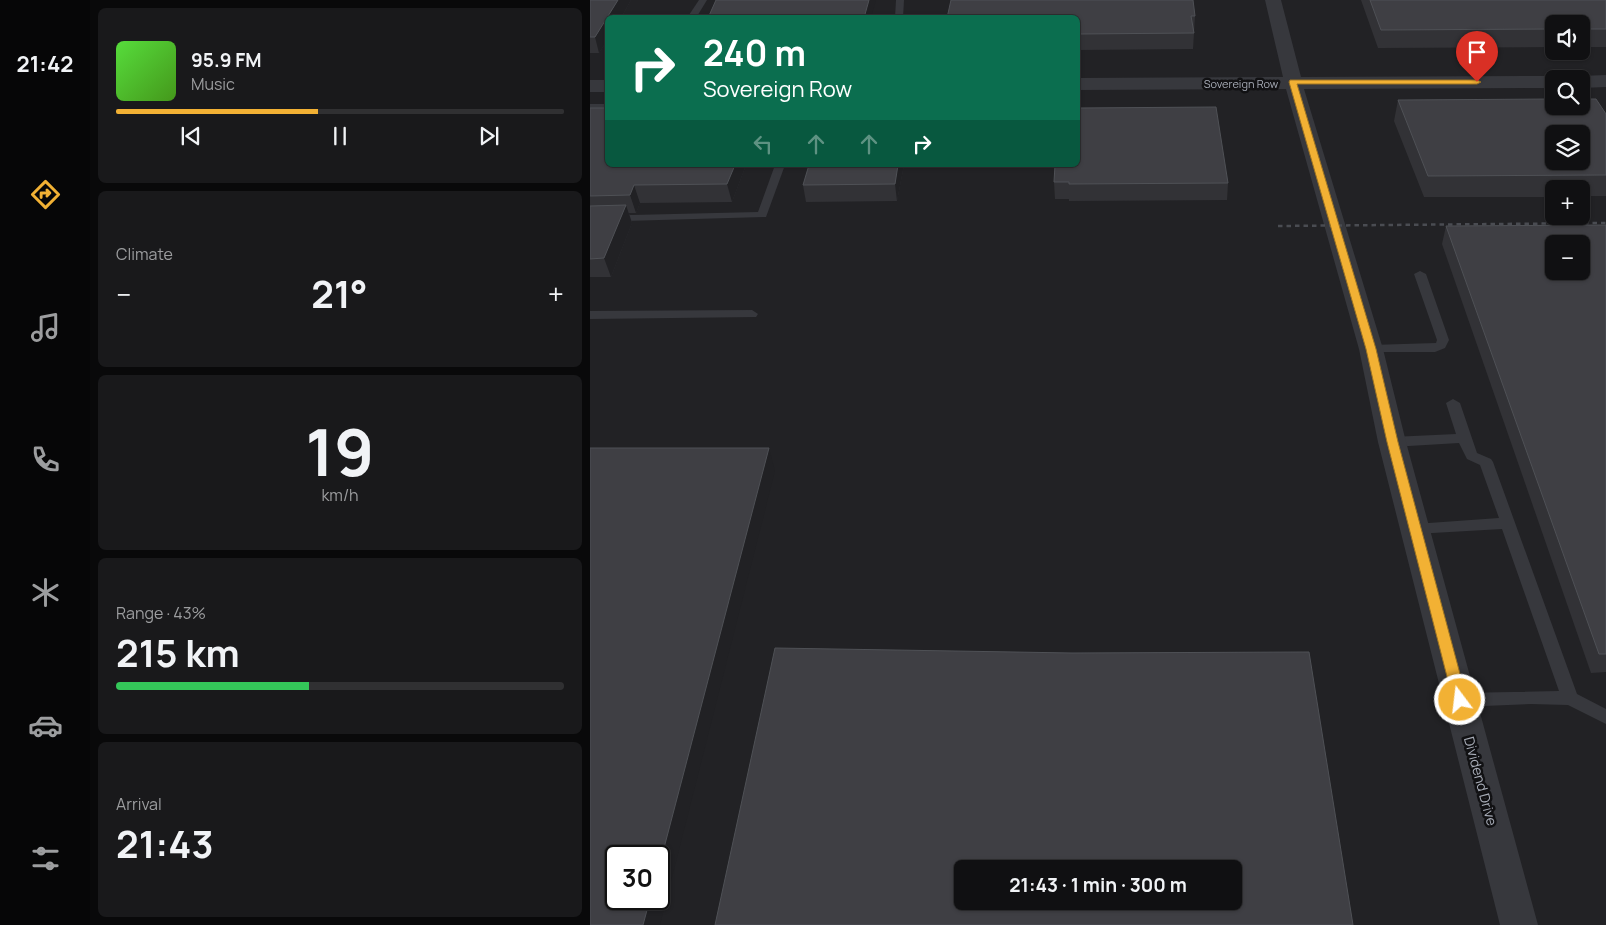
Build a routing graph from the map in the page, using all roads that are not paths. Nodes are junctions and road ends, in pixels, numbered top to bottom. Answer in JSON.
{"nodes":[{"id":1,"x":703,"y":0,"type":"edge"},
{"id":2,"x":900,"y":0,"type":"edge"},
{"id":3,"x":1272,"y":0,"type":"edge"},
{"id":4,"x":693,"y":15,"type":"edge"},
{"id":5,"x":899,"y":15,"type":"edge"},
{"id":6,"x":1292,"y":82,"type":"junction"},
{"id":7,"x":1545,"y":82,"type":"edge"},
{"id":8,"x":1590,"y":82,"type":"edge"},
{"id":9,"x":1606,"y":82,"type":"edge"},
{"id":10,"x":1080,"y":84,"type":"edge"},
{"id":11,"x":590,"y":107,"type":"edge"},
{"id":12,"x":605,"y":107,"type":"edge"},
{"id":13,"x":779,"y":167,"type":"edge"},
{"id":14,"x":590,"y":219,"type":"edge"},
{"id":15,"x":1420,"y":274,"type":"dead end"},
{"id":16,"x":752,"y":314,"type":"dead end"},
{"id":17,"x":590,"y":315,"type":"edge"},
{"id":18,"x":1371,"y":349,"type":"junction"},
{"id":19,"x":1453,"y":403,"type":"dead end"},
{"id":20,"x":1464,"y":438,"type":"junction"},
{"id":21,"x":1392,"y":442,"type":"junction"},
{"id":22,"x":1508,"y":523,"type":"junction"},
{"id":23,"x":1415,"y":529,"type":"junction"},
{"id":24,"x":1570,"y":698,"type":"junction"},
{"id":25,"x":1460,"y":700,"type":"junction"},
{"id":26,"x":1606,"y":717,"type":"edge"},
{"id":27,"x":1519,"y":925,"type":"edge"}],
"edges":[{"from":1,"to":4,"type":"lane"},
{"from":2,"to":5,"type":"lane"},
{"from":3,"to":6,"type":"street","name":"Dividend Drive"},
{"from":6,"to":7,"type":"street","name":"Sovereign Row"},
{"from":6,"to":10,"type":"street","name":"Sovereign Row"},
{"from":6,"to":18,"type":"street","name":"Dividend Drive"},
{"from":8,"to":9,"type":"street"},
{"from":11,"to":12,"type":"lane"},
{"from":13,"to":14,"type":"lane"},
{"from":15,"to":18,"type":"lane"},
{"from":16,"to":17,"type":"lane"},
{"from":18,"to":21,"type":"street","name":"Dividend Drive"},
{"from":19,"to":20,"type":"lane"},
{"from":20,"to":21,"type":"lane"},
{"from":20,"to":22,"type":"lane"},
{"from":21,"to":23,"type":"street","name":"Dividend Drive"},
{"from":22,"to":23,"type":"lane"},
{"from":22,"to":24,"type":"lane"},
{"from":23,"to":25,"type":"street","name":"Dividend Drive"},
{"from":24,"to":25,"type":"lane"},
{"from":24,"to":26,"type":"lane"},
{"from":25,"to":27,"type":"street","name":"Dividend Drive"}]}
